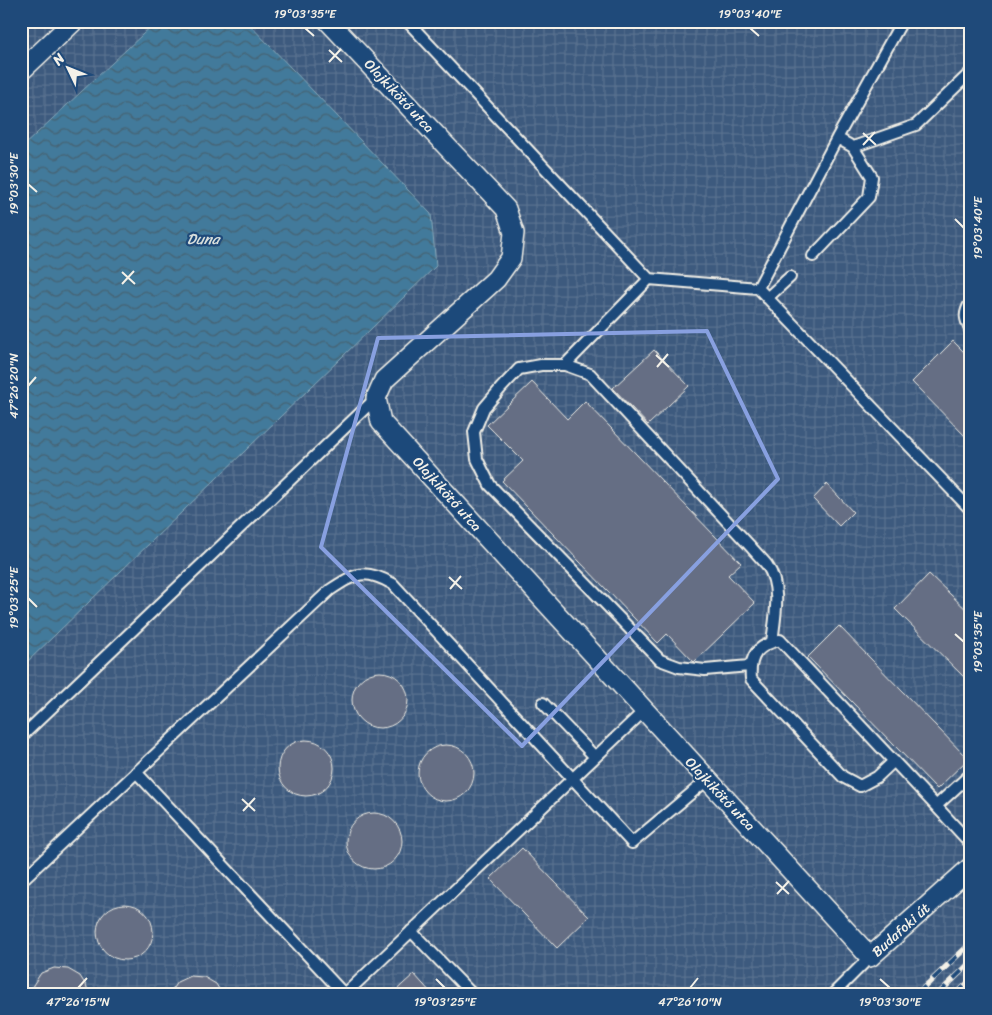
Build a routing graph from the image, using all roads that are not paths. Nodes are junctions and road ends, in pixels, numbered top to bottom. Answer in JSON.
{"nodes":[{"id":1,"x":74,"y":21,"type":"edge"},
{"id":2,"x":328,"y":21,"type":"edge"},
{"id":3,"x":407,"y":21,"type":"edge"},
{"id":4,"x":902,"y":21,"type":"edge"},
{"id":5,"x":21,"y":71,"type":"edge"},
{"id":6,"x":971,"y":72,"type":"edge"},
{"id":7,"x":837,"y":138,"type":"junction"},
{"id":8,"x":853,"y":147,"type":"junction"},
{"id":9,"x":813,"y":256,"type":"dead end"},
{"id":10,"x":790,"y":278,"type":"dead end"},
{"id":11,"x":650,"y":279,"type":"junction"},
{"id":12,"x":758,"y":288,"type":"junction"},
{"id":13,"x":767,"y":298,"type":"junction"},
{"id":14,"x":971,"y":302,"type":"edge"},
{"id":15,"x":971,"y":332,"type":"edge"},
{"id":16,"x":565,"y":365,"type":"junction"},
{"id":17,"x":376,"y":398,"type":"junction"},
{"id":18,"x":971,"y":510,"type":"edge"},
{"id":19,"x":772,"y":642,"type":"junction"},
{"id":20,"x":749,"y":666,"type":"junction"},
{"id":21,"x":543,"y":703,"type":"dead end"},
{"id":22,"x":644,"y":711,"type":"junction"},
{"id":23,"x":21,"y":737,"type":"edge"},
{"id":24,"x":595,"y":757,"type":"junction"},
{"id":25,"x":894,"y":762,"type":"junction"},
{"id":26,"x":136,"y":772,"type":"junction"},
{"id":27,"x":971,"y":774,"type":"edge"},
{"id":28,"x":572,"y":778,"type":"junction"},
{"id":29,"x":707,"y":780,"type":"junction"},
{"id":30,"x":936,"y":806,"type":"junction"},
{"id":31,"x":971,"y":844,"type":"edge"},
{"id":32,"x":971,"y":867,"type":"edge"},
{"id":33,"x":21,"y":881,"type":"edge"},
{"id":34,"x":411,"y":931,"type":"junction"},
{"id":35,"x":870,"y":958,"type":"junction"},
{"id":36,"x":344,"y":994,"type":"edge"},
{"id":37,"x":470,"y":994,"type":"edge"},
{"id":38,"x":833,"y":994,"type":"edge"}],
"edges":[{"from":1,"to":5,"type":"street"},
{"from":2,"to":17,"type":"street","name":"Olajkikötő utca"},
{"from":3,"to":11,"type":"lane"},
{"from":4,"to":7,"type":"lane"},
{"from":6,"to":8,"type":"lane"},
{"from":7,"to":8,"type":"lane"},
{"from":7,"to":12,"type":"lane"},
{"from":8,"to":9,"type":"lane"},
{"from":10,"to":13,"type":"lane"},
{"from":11,"to":12,"type":"lane"},
{"from":11,"to":16,"type":"lane"},
{"from":12,"to":13,"type":"lane"},
{"from":13,"to":18,"type":"lane"},
{"from":14,"to":15,"type":"lane"},
{"from":16,"to":19,"type":"lane"},
{"from":16,"to":20,"type":"lane"},
{"from":17,"to":22,"type":"street","name":"Olajkikötő utca"},
{"from":17,"to":23,"type":"lane"},
{"from":19,"to":20,"type":"lane"},
{"from":19,"to":25,"type":"lane"},
{"from":20,"to":25,"type":"lane"},
{"from":21,"to":24,"type":"lane"},
{"from":22,"to":24,"type":"lane"},
{"from":22,"to":29,"type":"street","name":"Olajkikötő utca"},
{"from":24,"to":28,"type":"lane"},
{"from":25,"to":30,"type":"lane"},
{"from":26,"to":28,"type":"lane"},
{"from":26,"to":33,"type":"lane"},
{"from":26,"to":36,"type":"lane"},
{"from":27,"to":30,"type":"lane"},
{"from":28,"to":29,"type":"lane"},
{"from":28,"to":34,"type":"lane"},
{"from":29,"to":35,"type":"street","name":"Olajkikötő utca"},
{"from":30,"to":31,"type":"lane"},
{"from":32,"to":35,"type":"street","name":"Budafoki út"},
{"from":34,"to":36,"type":"lane"},
{"from":34,"to":37,"type":"lane"},
{"from":35,"to":38,"type":"lane","name":"Budafoki út"}]}
